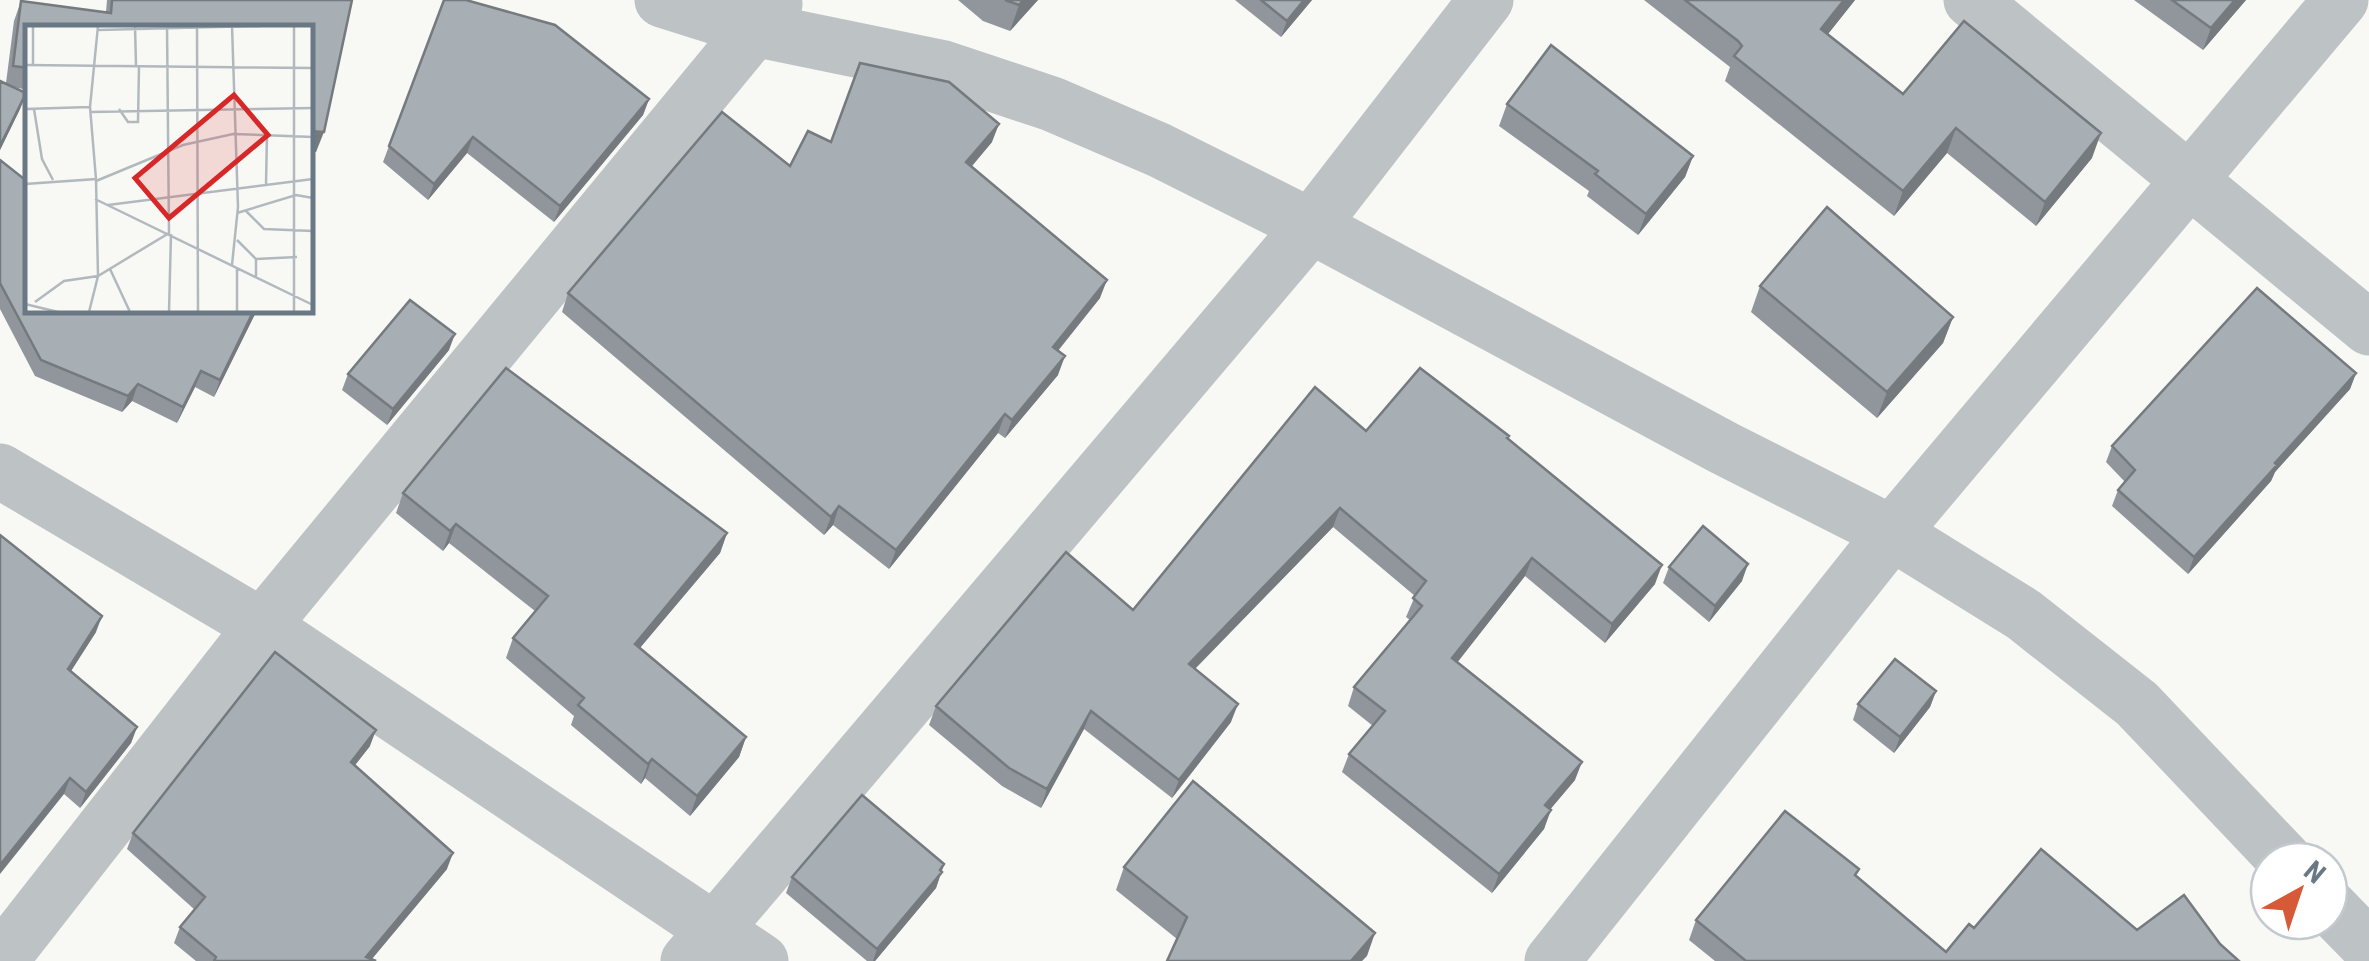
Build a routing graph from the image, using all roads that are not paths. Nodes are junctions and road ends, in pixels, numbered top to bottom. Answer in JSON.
{"nodes":[{"id":1,"x":662,"y":0,"type":"edge"},
{"id":2,"x":1486,"y":0,"type":"edge"},
{"id":3,"x":1972,"y":0,"type":"edge"},
{"id":4,"x":2341,"y":0,"type":"edge"},
{"id":5,"x":766,"y":14,"type":"edge"},
{"id":6,"x":2190,"y":181,"type":"junction"},
{"id":7,"x":1311,"y":226,"type":"junction"},
{"id":8,"x":2369,"y":328,"type":"edge"},
{"id":9,"x":0,"y":471,"type":"edge"},
{"id":10,"x":1892,"y":533,"type":"junction"},
{"id":11,"x":262,"y":626,"type":"junction"},
{"id":12,"x":2267,"y":841,"type":"edge"},
{"id":13,"x":701,"y":945,"type":"edge"},
{"id":14,"x":0,"y":961,"type":"edge"},
{"id":15,"x":761,"y":961,"type":"edge"},
{"id":16,"x":1552,"y":961,"type":"edge"}],
"edges":[{"from":1,"to":5,"type":"street"},
{"from":2,"to":7,"type":"street"},
{"from":3,"to":6,"type":"street"},
{"from":4,"to":6,"type":"street"},
{"from":5,"to":7,"type":"street"},
{"from":5,"to":11,"type":"street"},
{"from":6,"to":8,"type":"street"},
{"from":6,"to":10,"type":"street"},
{"from":7,"to":10,"type":"street"},
{"from":7,"to":13,"type":"street"},
{"from":9,"to":11,"type":"street"},
{"from":10,"to":12,"type":"street"},
{"from":10,"to":16,"type":"street"},
{"from":11,"to":13,"type":"street"},
{"from":11,"to":14,"type":"street"},
{"from":13,"to":15,"type":"street"}]}
